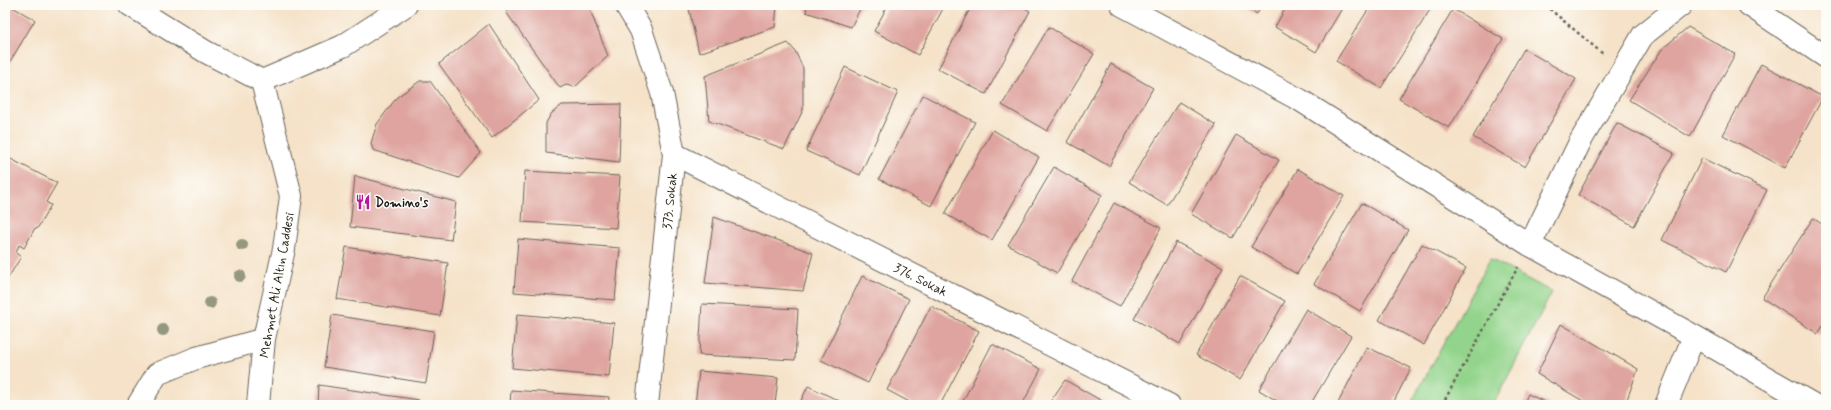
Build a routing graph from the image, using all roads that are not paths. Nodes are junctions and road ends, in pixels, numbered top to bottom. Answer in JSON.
{"nodes":[{"id":1,"x":130,"y":5,"type":"edge"},
{"id":2,"x":406,"y":5,"type":"edge"},
{"id":3,"x":626,"y":5,"type":"edge"},
{"id":4,"x":1122,"y":5,"type":"edge"},
{"id":5,"x":1681,"y":5,"type":"edge"},
{"id":6,"x":1749,"y":5,"type":"edge"},
{"id":7,"x":1826,"y":57,"type":"edge"},
{"id":8,"x":262,"y":80,"type":"junction"},
{"id":9,"x":674,"y":154,"type":"junction"},
{"id":10,"x":1530,"y":245,"type":"junction"},
{"id":11,"x":1694,"y":336,"type":"junction"},
{"id":12,"x":264,"y":340,"type":"junction"},
{"id":13,"x":138,"y":405,"type":"edge"},
{"id":14,"x":258,"y":405,"type":"edge"},
{"id":15,"x":647,"y":405,"type":"edge"},
{"id":16,"x":1169,"y":405,"type":"edge"},
{"id":17,"x":1666,"y":405,"type":"edge"},
{"id":18,"x":1814,"y":405,"type":"edge"}],
"edges":[{"from":1,"to":8,"type":"street"},
{"from":2,"to":8,"type":"street"},
{"from":3,"to":9,"type":"street","name":"373. Sokak"},
{"from":4,"to":10,"type":"street"},
{"from":5,"to":10,"type":"street"},
{"from":6,"to":7,"type":"street"},
{"from":8,"to":12,"type":"street","name":"Mehmet Ali Altın Caddesi"},
{"from":9,"to":15,"type":"street","name":"373. Sokak"},
{"from":9,"to":16,"type":"street","name":"376. Sokak"},
{"from":10,"to":11,"type":"street"},
{"from":11,"to":17,"type":"street"},
{"from":11,"to":18,"type":"street"},
{"from":12,"to":13,"type":"street"},
{"from":12,"to":14,"type":"street","name":"Mehmet Ali Altın Caddesi"}]}
